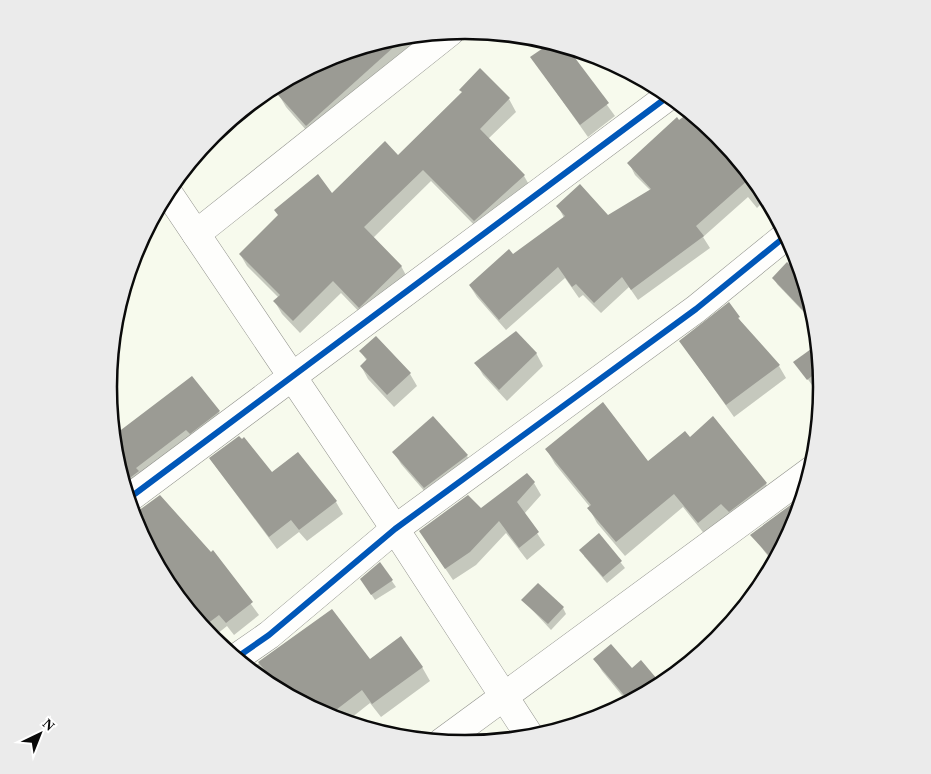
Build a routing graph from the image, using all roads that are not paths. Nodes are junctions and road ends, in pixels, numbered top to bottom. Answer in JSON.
{"nodes":[{"id":1,"x":441,"y":39,"type":"edge"},
{"id":2,"x":663,"y":100,"type":"edge"},
{"id":3,"x":173,"y":199,"type":"edge"},
{"id":4,"x":196,"y":234,"type":"junction"},
{"id":5,"x":781,"y":240,"type":"edge"},
{"id":6,"x":292,"y":375,"type":"junction"},
{"id":7,"x":802,"y":478,"type":"edge"},
{"id":8,"x":134,"y":494,"type":"edge"},
{"id":9,"x":395,"y":528,"type":"junction"},
{"id":10,"x":242,"y":654,"type":"edge"},
{"id":11,"x":505,"y":697,"type":"junction"},
{"id":12,"x":526,"y":730,"type":"edge"},
{"id":13,"x":452,"y":735,"type":"edge"}],
"edges":[{"from":1,"to":4,"type":"street"},
{"from":2,"to":6,"type":"street"},
{"from":3,"to":4,"type":"street"},
{"from":4,"to":6,"type":"street"},
{"from":5,"to":9,"type":"street"},
{"from":6,"to":8,"type":"street"},
{"from":6,"to":9,"type":"street"},
{"from":7,"to":11,"type":"street"},
{"from":9,"to":10,"type":"street"},
{"from":9,"to":11,"type":"street"},
{"from":11,"to":12,"type":"street"},
{"from":11,"to":13,"type":"street"}]}
